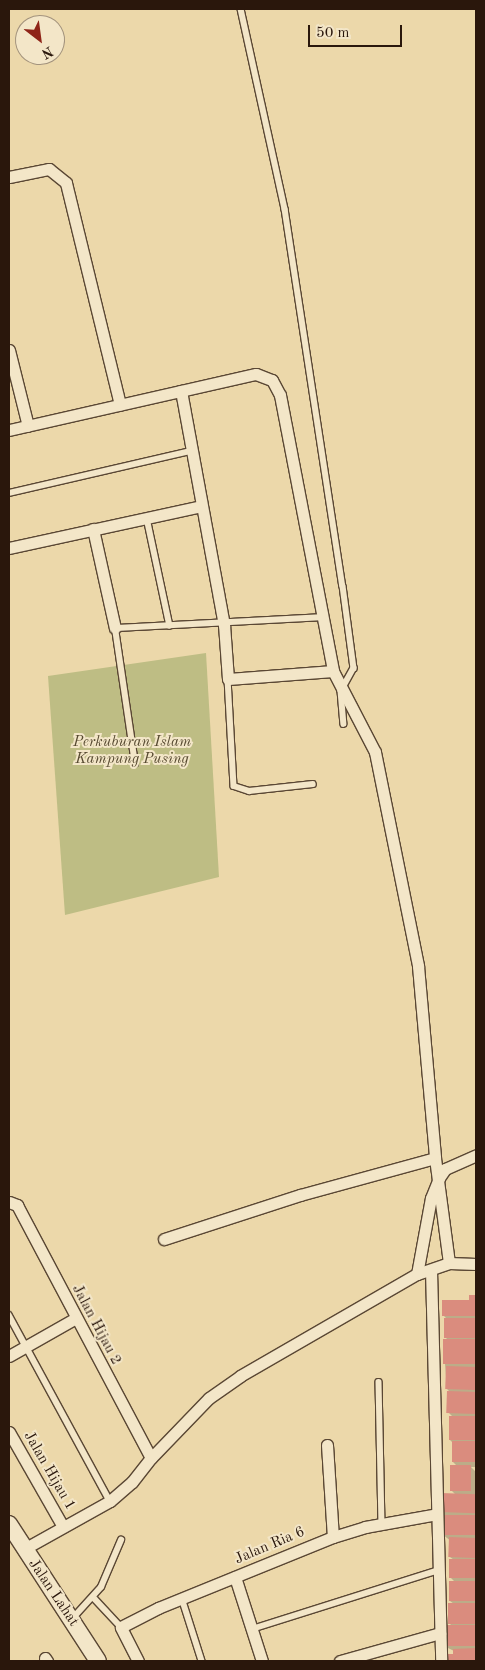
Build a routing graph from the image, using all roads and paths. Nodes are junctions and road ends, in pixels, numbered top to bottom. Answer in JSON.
{"nodes":[{"id":1,"x":241,"y":9,"type":"edge"},
{"id":2,"x":9,"y":177,"type":"edge"},
{"id":3,"x":9,"y":350,"type":"edge"},
{"id":4,"x":181,"y":391,"type":"junction"},
{"id":5,"x":120,"y":405,"type":"junction"},
{"id":6,"x":28,"y":426,"type":"junction"},
{"id":7,"x":9,"y":430,"type":"edge"},
{"id":8,"x":191,"y":451,"type":"junction"},
{"id":9,"x":9,"y":493,"type":"edge"},
{"id":10,"x":201,"y":506,"type":"junction"},
{"id":11,"x":147,"y":518,"type":"junction"},
{"id":12,"x":93,"y":529,"type":"junction"},
{"id":13,"x":9,"y":548,"type":"edge"},
{"id":14,"x":322,"y":617,"type":"junction"},
{"id":15,"x":224,"y":624,"type":"junction"},
{"id":16,"x":170,"y":626,"type":"junction"},
{"id":17,"x":115,"y":628,"type":"junction"},
{"id":18,"x":333,"y":671,"type":"junction"},
{"id":19,"x":228,"y":679,"type":"junction"},
{"id":20,"x":341,"y":691,"type":"junction"},
{"id":21,"x":344,"y":724,"type":"dead end"},
{"id":22,"x":136,"y":764,"type":"dead end"},
{"id":23,"x":314,"y":784,"type":"dead end"},
{"id":24,"x":476,"y":1155,"type":"edge"},
{"id":25,"x":435,"y":1158,"type":"junction"},
{"id":26,"x":439,"y":1178,"type":"junction"},
{"id":27,"x":13,"y":1204,"type":"edge"},
{"id":28,"x":164,"y":1239,"type":"dead end"},
{"id":29,"x":449,"y":1263,"type":"junction"},
{"id":30,"x":476,"y":1264,"type":"edge"},
{"id":31,"x":430,"y":1270,"type":"junction"},
{"id":32,"x":417,"y":1274,"type":"junction"},
{"id":33,"x":9,"y":1315,"type":"edge"},
{"id":34,"x":74,"y":1319,"type":"junction"},
{"id":35,"x":26,"y":1347,"type":"junction"},
{"id":36,"x":9,"y":1356,"type":"edge"},
{"id":37,"x":379,"y":1382,"type":"dead end"},
{"id":38,"x":9,"y":1432,"type":"edge"},
{"id":39,"x":327,"y":1445,"type":"dead end"},
{"id":40,"x":151,"y":1458,"type":"junction"},
{"id":41,"x":110,"y":1501,"type":"junction"},
{"id":42,"x":438,"y":1514,"type":"junction"},
{"id":43,"x":9,"y":1524,"type":"edge"},
{"id":44,"x":382,"y":1524,"type":"junction"},
{"id":45,"x":62,"y":1525,"type":"junction"},
{"id":46,"x":333,"y":1537,"type":"junction"},
{"id":47,"x":120,"y":1540,"type":"dead end"},
{"id":48,"x":24,"y":1548,"type":"junction"},
{"id":49,"x":438,"y":1570,"type":"junction"},
{"id":50,"x":235,"y":1577,"type":"junction"},
{"id":51,"x":94,"y":1598,"type":"junction"},
{"id":52,"x":182,"y":1598,"type":"junction"},
{"id":53,"x":72,"y":1619,"type":"junction"},
{"id":54,"x":121,"y":1627,"type":"junction"},
{"id":55,"x":252,"y":1629,"type":"junction"},
{"id":56,"x":440,"y":1633,"type":"junction"},
{"id":57,"x":98,"y":1661,"type":"edge"},
{"id":58,"x":138,"y":1661,"type":"edge"},
{"id":59,"x":202,"y":1661,"type":"edge"},
{"id":60,"x":262,"y":1661,"type":"edge"},
{"id":61,"x":340,"y":1661,"type":"edge"},
{"id":62,"x":441,"y":1661,"type":"edge"}],
"edges":[{"from":1,"to":20,"type":"lane"},
{"from":2,"to":5,"type":"street"},
{"from":3,"to":6,"type":"street"},
{"from":4,"to":5,"type":"street"},
{"from":4,"to":8,"type":"street"},
{"from":4,"to":14,"type":"street"},
{"from":5,"to":6,"type":"street"},
{"from":6,"to":7,"type":"street"},
{"from":8,"to":9,"type":"lane"},
{"from":8,"to":10,"type":"street"},
{"from":10,"to":11,"type":"street"},
{"from":10,"to":15,"type":"street"},
{"from":11,"to":12,"type":"street"},
{"from":11,"to":16,"type":"lane"},
{"from":12,"to":13,"type":"street"},
{"from":12,"to":17,"type":"street"},
{"from":14,"to":15,"type":"lane"},
{"from":14,"to":18,"type":"street"},
{"from":15,"to":16,"type":"lane"},
{"from":15,"to":19,"type":"street"},
{"from":16,"to":17,"type":"lane"},
{"from":17,"to":22,"type":"lane"},
{"from":18,"to":19,"type":"street"},
{"from":18,"to":20,"type":"street"},
{"from":19,"to":23,"type":"lane"},
{"from":20,"to":21,"type":"lane"},
{"from":20,"to":25,"type":"street"},
{"from":24,"to":26,"type":"street"},
{"from":25,"to":26,"type":"street"},
{"from":25,"to":28,"type":"street"},
{"from":26,"to":29,"type":"street"},
{"from":26,"to":32,"type":"street"},
{"from":27,"to":34,"type":"street","name":"Jalan Hijau 2"},
{"from":29,"to":30,"type":"street"},
{"from":29,"to":31,"type":"street"},
{"from":31,"to":32,"type":"street"},
{"from":31,"to":42,"type":"street"},
{"from":32,"to":40,"type":"street"},
{"from":33,"to":35,"type":"lane"},
{"from":34,"to":35,"type":"street"},
{"from":34,"to":40,"type":"street","name":"Jalan Hijau 2"},
{"from":35,"to":36,"type":"street"},
{"from":35,"to":41,"type":"lane"},
{"from":37,"to":44,"type":"lane"},
{"from":38,"to":45,"type":"street","name":"Jalan Hijau 1"},
{"from":39,"to":46,"type":"street"},
{"from":40,"to":41,"type":"street"},
{"from":41,"to":45,"type":"street"},
{"from":42,"to":44,"type":"street","name":"Jalan Ria 6"},
{"from":42,"to":49,"type":"street"},
{"from":43,"to":48,"type":"main road","name":"Jalan Lahat"},
{"from":44,"to":46,"type":"street","name":"Jalan Ria 6"},
{"from":45,"to":48,"type":"street"},
{"from":46,"to":50,"type":"street","name":"Jalan Ria 6"},
{"from":47,"to":51,"type":"lane"},
{"from":48,"to":53,"type":"main road","name":"Jalan Lahat"},
{"from":49,"to":55,"type":"lane"},
{"from":49,"to":56,"type":"street"},
{"from":50,"to":52,"type":"street","name":"Jalan Ria 6"},
{"from":50,"to":55,"type":"street"},
{"from":51,"to":53,"type":"lane"},
{"from":51,"to":54,"type":"lane"},
{"from":52,"to":54,"type":"street","name":"Jalan Ria 6"},
{"from":52,"to":59,"type":"lane"},
{"from":53,"to":57,"type":"main road","name":"Jalan Lahat"},
{"from":54,"to":58,"type":"street"},
{"from":55,"to":60,"type":"street"},
{"from":56,"to":61,"type":"street"},
{"from":56,"to":62,"type":"street"}]}
